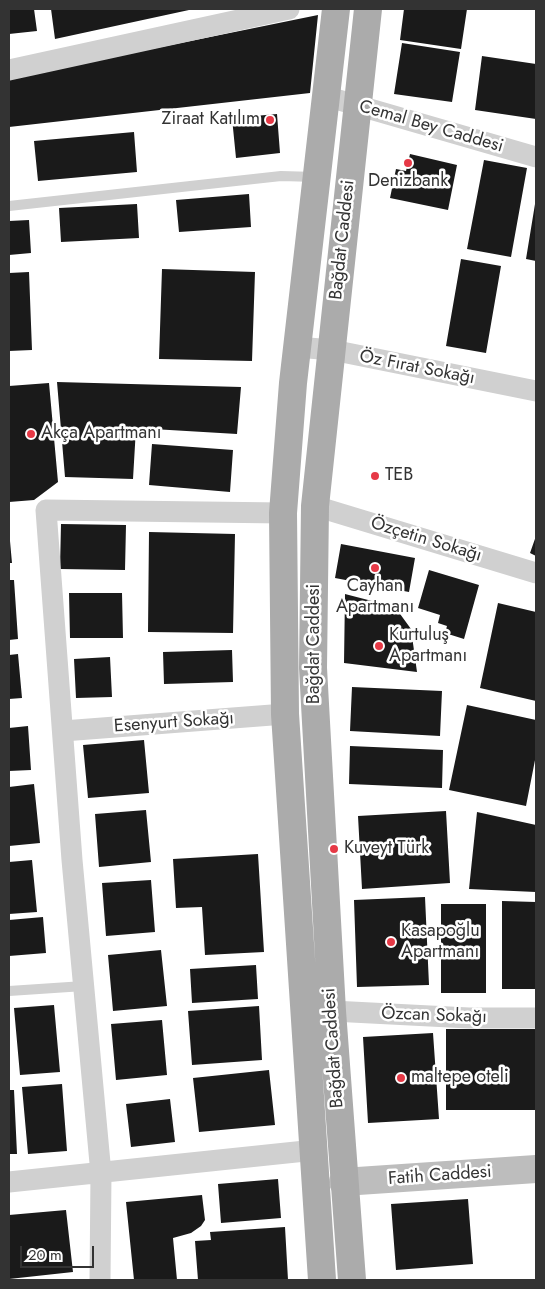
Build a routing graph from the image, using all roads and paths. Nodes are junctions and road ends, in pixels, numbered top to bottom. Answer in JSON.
{"nodes":[{"id":1,"x":289,"y":9,"type":"edge"},
{"id":2,"x":336,"y":9,"type":"edge"},
{"id":3,"x":368,"y":9,"type":"edge"},
{"id":4,"x":9,"y":70,"type":"edge"},
{"id":5,"x":325,"y":96,"type":"junction"},
{"id":6,"x":356,"y":106,"type":"junction"},
{"id":7,"x":536,"y":157,"type":"edge"},
{"id":8,"x":316,"y":177,"type":"junction"},
{"id":9,"x":9,"y":206,"type":"edge"},
{"id":10,"x":297,"y":347,"type":"junction"},
{"id":11,"x":332,"y":350,"type":"junction"},
{"id":12,"x":536,"y":391,"type":"edge"},
{"id":13,"x":315,"y":506,"type":"junction"},
{"id":14,"x":283,"y":513,"type":"junction"},
{"id":15,"x":536,"y":573,"type":"edge"},
{"id":16,"x":285,"y":714,"type":"junction"},
{"id":17,"x":63,"y":731,"type":"junction"},
{"id":18,"x":84,"y":986,"type":"junction"},
{"id":19,"x":9,"y":991,"type":"edge"},
{"id":20,"x":332,"y":1011,"type":"junction"},
{"id":21,"x":536,"y":1018,"type":"edge"},
{"id":22,"x":315,"y":1150,"type":"junction"},
{"id":23,"x":536,"y":1169,"type":"edge"},
{"id":24,"x":101,"y":1174,"type":"junction"},
{"id":25,"x":9,"y":1182,"type":"edge"},
{"id":26,"x":343,"y":1182,"type":"junction"},
{"id":27,"x":100,"y":1280,"type":"edge"},
{"id":28,"x":322,"y":1280,"type":"edge"},
{"id":29,"x":352,"y":1280,"type":"edge"}],
"edges":[{"from":1,"to":4,"type":"street"},
{"from":2,"to":5,"type":"main road","name":"Bağdat Caddesi"},
{"from":3,"to":6,"type":"main road","name":"Bağdat Caddesi"},
{"from":5,"to":6,"type":"street","name":"Cemal Bey Caddesi"},
{"from":5,"to":8,"type":"main road","name":"Bağdat Caddesi"},
{"from":6,"to":7,"type":"street","name":"Cemal Bey Caddesi"},
{"from":6,"to":11,"type":"main road","name":"Bağdat Caddesi"},
{"from":8,"to":9,"type":"lane"},
{"from":8,"to":10,"type":"main road","name":"Bağdat Caddesi"},
{"from":10,"to":11,"type":"street","name":"Öz Fırat Sokağı"},
{"from":10,"to":14,"type":"main road","name":"Bağdat Caddesi"},
{"from":11,"to":12,"type":"street","name":"Öz Fırat Sokağı"},
{"from":11,"to":13,"type":"main road","name":"Bağdat Caddesi"},
{"from":13,"to":15,"type":"street","name":"Özçetin Sokağı"},
{"from":13,"to":20,"type":"main road","name":"Bağdat Caddesi"},
{"from":14,"to":16,"type":"main road","name":"Bağdat Caddesi"},
{"from":14,"to":17,"type":"street"},
{"from":16,"to":17,"type":"street","name":"Esenyurt Sokağı"},
{"from":16,"to":22,"type":"main road","name":"Bağdat Caddesi"},
{"from":17,"to":18,"type":"street"},
{"from":18,"to":19,"type":"lane"},
{"from":18,"to":24,"type":"street"},
{"from":20,"to":21,"type":"street","name":"Özcan Sokağı"},
{"from":20,"to":26,"type":"main road","name":"Bağdat Caddesi"},
{"from":22,"to":24,"type":"street"},
{"from":22,"to":28,"type":"main road","name":"Bağdat Caddesi"},
{"from":23,"to":26,"type":"main road","name":"Fatih Caddesi"},
{"from":24,"to":25,"type":"street"},
{"from":24,"to":27,"type":"street"},
{"from":26,"to":29,"type":"main road","name":"Bağdat Caddesi"}]}
